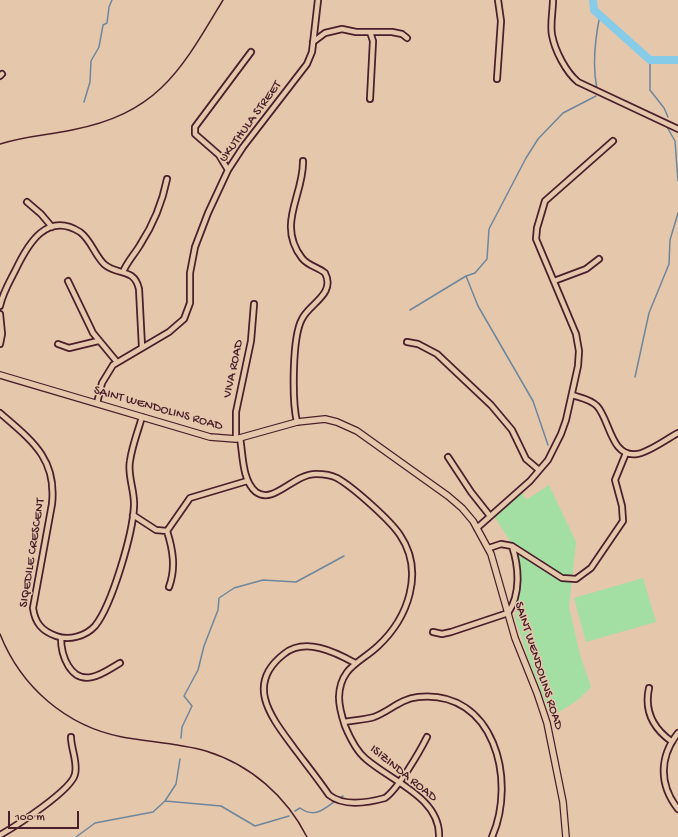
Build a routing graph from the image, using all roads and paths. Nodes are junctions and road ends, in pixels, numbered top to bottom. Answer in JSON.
{"nodes":[{"id":1,"x":318,"y":0,"type":"edge"},
{"id":2,"x":498,"y":0,"type":"edge"},
{"id":3,"x":553,"y":0,"type":"edge"},
{"id":4,"x":370,"y":32,"type":"junction"},
{"id":5,"x":407,"y":38,"type":"dead end"},
{"id":6,"x":313,"y":42,"type":"junction"},
{"id":7,"x":251,"y":52,"type":"dead end"},
{"id":8,"x":497,"y":79,"type":"dead end"},
{"id":9,"x":370,"y":99,"type":"dead end"},
{"id":10,"x":678,"y":129,"type":"edge"},
{"id":11,"x":613,"y":141,"type":"dead end"},
{"id":12,"x":303,"y":161,"type":"dead end"},
{"id":13,"x":228,"y":170,"type":"junction"},
{"id":14,"x":167,"y":179,"type":"dead end"},
{"id":15,"x":26,"y":202,"type":"dead end"},
{"id":16,"x":52,"y":227,"type":"junction"},
{"id":17,"x":599,"y":259,"type":"dead end"},
{"id":18,"x":123,"y":272,"type":"junction"},
{"id":19,"x":68,"y":281,"type":"dead end"},
{"id":20,"x":554,"y":281,"type":"junction"},
{"id":21,"x":254,"y":304,"type":"dead end"},
{"id":22,"x":0,"y":306,"type":"edge"},
{"id":23,"x":0,"y":314,"type":"edge"},
{"id":24,"x":98,"y":341,"type":"junction"},
{"id":25,"x":407,"y":342,"type":"dead end"},
{"id":26,"x":0,"y":344,"type":"edge"},
{"id":27,"x":58,"y":344,"type":"dead end"},
{"id":28,"x":142,"y":347,"type":"junction"},
{"id":29,"x":117,"y":362,"type":"junction"},
{"id":30,"x":0,"y":375,"type":"edge"},
{"id":31,"x":572,"y":395,"type":"junction"},
{"id":32,"x":96,"y":403,"type":"junction"},
{"id":33,"x":0,"y":413,"type":"edge"},
{"id":34,"x":142,"y":417,"type":"junction"},
{"id":35,"x":297,"y":422,"type":"junction"},
{"id":36,"x":678,"y":433,"type":"edge"},
{"id":37,"x":238,"y":438,"type":"junction"},
{"id":38,"x":626,"y":453,"type":"junction"},
{"id":39,"x":448,"y":457,"type":"dead end"},
{"id":40,"x":539,"y":470,"type":"junction"},
{"id":41,"x":247,"y":481,"type":"junction"},
{"id":42,"x":133,"y":515,"type":"junction"},
{"id":43,"x":490,"y":516,"type":"junction"},
{"id":44,"x":477,"y":528,"type":"junction"},
{"id":45,"x":167,"y":531,"type":"junction"},
{"id":46,"x":512,"y":546,"type":"junction"},
{"id":47,"x":489,"y":548,"type":"junction"},
{"id":48,"x":168,"y":587,"type":"dead end"},
{"id":49,"x":508,"y":613,"type":"junction"},
{"id":50,"x":432,"y":632,"type":"dead end"},
{"id":51,"x":62,"y":638,"type":"junction"},
{"id":52,"x":355,"y":662,"type":"junction"},
{"id":53,"x":120,"y":663,"type":"dead end"},
{"id":54,"x":649,"y":688,"type":"dead end"},
{"id":55,"x":344,"y":722,"type":"junction"},
{"id":56,"x":678,"y":733,"type":"edge"},
{"id":57,"x":72,"y":737,"type":"dead end"},
{"id":58,"x":427,"y":737,"type":"dead end"},
{"id":59,"x":671,"y":741,"type":"junction"},
{"id":60,"x":398,"y":783,"type":"junction"},
{"id":61,"x":678,"y":810,"type":"edge"},
{"id":62,"x":0,"y":835,"type":"edge"},
{"id":63,"x":439,"y":837,"type":"edge"},
{"id":64,"x":492,"y":837,"type":"edge"},
{"id":65,"x":566,"y":837,"type":"edge"}],
"edges":[{"from":1,"to":6,"type":"street","name":"UKUTHULA STREET"},
{"from":2,"to":8,"type":"street"},
{"from":3,"to":10,"type":"street"},
{"from":4,"to":5,"type":"street"},
{"from":4,"to":6,"type":"street"},
{"from":4,"to":9,"type":"street"},
{"from":6,"to":13,"type":"street","name":"UKUTHULA STREET"},
{"from":7,"to":13,"type":"street"},
{"from":11,"to":20,"type":"street"},
{"from":12,"to":35,"type":"street"},
{"from":13,"to":28,"type":"street","name":"UKUTHULA STREET"},
{"from":14,"to":18,"type":"street"},
{"from":15,"to":16,"type":"street"},
{"from":16,"to":18,"type":"street"},
{"from":16,"to":22,"type":"street"},
{"from":17,"to":20,"type":"street"},
{"from":18,"to":28,"type":"street"},
{"from":19,"to":24,"type":"street"},
{"from":20,"to":31,"type":"street"},
{"from":21,"to":37,"type":"street","name":"VIVA ROAD"},
{"from":23,"to":26,"type":"street"},
{"from":24,"to":27,"type":"street"},
{"from":24,"to":29,"type":"street"},
{"from":25,"to":40,"type":"street"},
{"from":28,"to":29,"type":"street","name":"UKUTHULA STREET"},
{"from":29,"to":32,"type":"street","name":"UKUTHULA STREET"},
{"from":30,"to":32,"type":"street","name":"SAINT WENDOLINS ROAD"},
{"from":31,"to":38,"type":"street"},
{"from":31,"to":40,"type":"street"},
{"from":32,"to":34,"type":"street","name":"SAINT WENDOLINS ROAD"},
{"from":33,"to":51,"type":"street","name":"SIQEDILE CRESCENT"},
{"from":34,"to":37,"type":"street","name":"SAINT WENDOLINS ROAD"},
{"from":34,"to":42,"type":"street"},
{"from":35,"to":37,"type":"street","name":"SAINT WENDOLINS ROAD"},
{"from":35,"to":44,"type":"street","name":"SAINT WENDOLINS ROAD"},
{"from":36,"to":38,"type":"street"},
{"from":37,"to":41,"type":"street"},
{"from":38,"to":46,"type":"street"},
{"from":39,"to":43,"type":"street"},
{"from":40,"to":43,"type":"street"},
{"from":41,"to":45,"type":"street"},
{"from":41,"to":52,"type":"street","name":"ISIZINDA ROAD"},
{"from":42,"to":45,"type":"street"},
{"from":42,"to":51,"type":"street"},
{"from":43,"to":44,"type":"street"},
{"from":44,"to":47,"type":"street","name":"SAINT WENDOLINS ROAD"},
{"from":45,"to":48,"type":"street"},
{"from":46,"to":47,"type":"street"},
{"from":46,"to":49,"type":"street"},
{"from":47,"to":49,"type":"street","name":"SAINT WENDOLINS ROAD"},
{"from":49,"to":50,"type":"street"},
{"from":49,"to":65,"type":"street","name":"SAINT WENDOLINS ROAD"},
{"from":51,"to":53,"type":"street"},
{"from":52,"to":55,"type":"street","name":"ISIZINDA ROAD"},
{"from":52,"to":60,"type":"street"},
{"from":54,"to":59,"type":"street"},
{"from":55,"to":60,"type":"street","name":"ISIZINDA ROAD"},
{"from":55,"to":64,"type":"street"},
{"from":56,"to":59,"type":"street"},
{"from":57,"to":62,"type":"street"},
{"from":58,"to":60,"type":"street"},
{"from":59,"to":61,"type":"street"},
{"from":60,"to":63,"type":"street","name":"ISIZINDA ROAD"}]}
